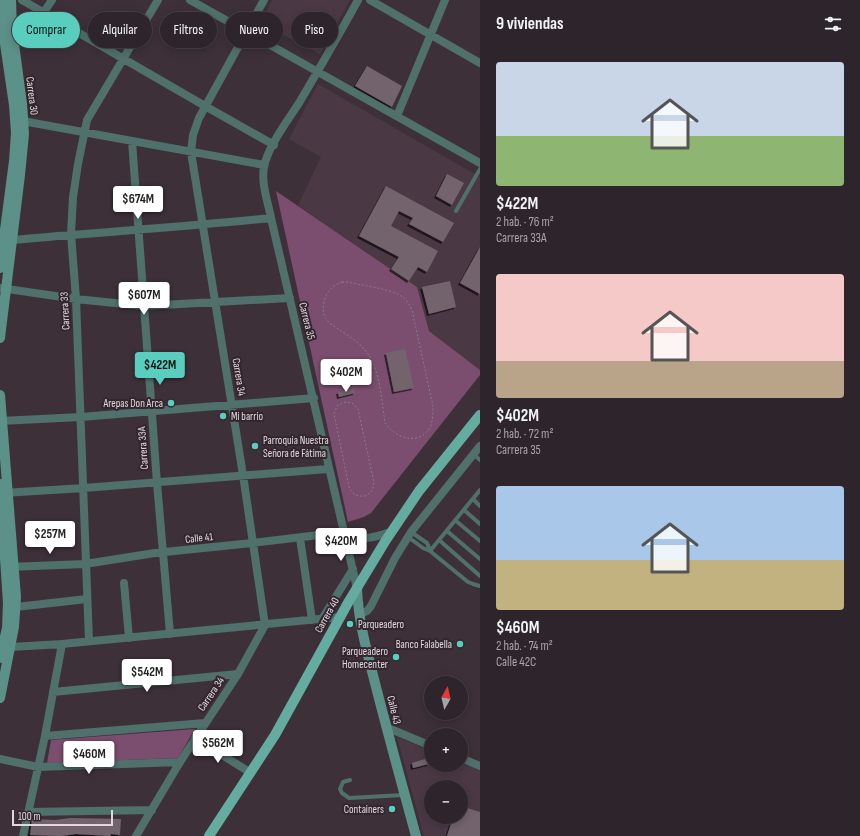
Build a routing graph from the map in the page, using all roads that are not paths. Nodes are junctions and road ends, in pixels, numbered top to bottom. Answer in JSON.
{"nodes":[{"id":1,"x":3,"y":0,"type":"edge"},
{"id":2,"x":11,"y":0,"type":"edge"},
{"id":3,"x":22,"y":0,"type":"edge"},
{"id":4,"x":52,"y":0,"type":"edge"},
{"id":5,"x":158,"y":0,"type":"edge"},
{"id":6,"x":190,"y":0,"type":"edge"},
{"id":7,"x":264,"y":0,"type":"edge"},
{"id":8,"x":358,"y":0,"type":"edge"},
{"id":9,"x":370,"y":0,"type":"edge"},
{"id":10,"x":445,"y":0,"type":"edge"},
{"id":11,"x":44,"y":12,"type":"joint"},
{"id":12,"x":257,"y":12,"type":"edge"},
{"id":13,"x":225,"y":20,"type":"edge"},
{"id":14,"x":80,"y":33,"type":"edge"},
{"id":15,"x":431,"y":35,"type":"junction"},
{"id":16,"x":237,"y":48,"type":"edge"},
{"id":17,"x":276,"y":48,"type":"edge"},
{"id":18,"x":124,"y":58,"type":"junction"},
{"id":19,"x":480,"y":63,"type":"edge"},
{"id":20,"x":318,"y":71,"type":"junction"},
{"id":21,"x":205,"y":106,"type":"junction"},
{"id":22,"x":397,"y":116,"type":"junction"},
{"id":23,"x":20,"y":120,"type":"junction"},
{"id":24,"x":84,"y":131,"type":"junction"},
{"id":25,"x":132,"y":141,"type":"junction"},
{"id":26,"x":274,"y":145,"type":"junction"},
{"id":27,"x":191,"y":152,"type":"junction"},
{"id":28,"x":480,"y":163,"type":"edge"},
{"id":29,"x":264,"y":165,"type":"junction"},
{"id":30,"x":456,"y":211,"type":"dead end"},
{"id":31,"x":271,"y":218,"type":"junction"},
{"id":32,"x":204,"y":225,"type":"junction"},
{"id":33,"x":139,"y":230,"type":"junction"},
{"id":34,"x":71,"y":234,"type":"junction"},
{"id":35,"x":8,"y":240,"type":"junction"},
{"id":36,"x":0,"y":268,"type":"edge"},
{"id":37,"x":3,"y":288,"type":"edge"},
{"id":38,"x":290,"y":298,"type":"junction"},
{"id":39,"x":76,"y":299,"type":"junction"},
{"id":40,"x":215,"y":302,"type":"junction"},
{"id":41,"x":144,"y":306,"type":"junction"},
{"id":42,"x":0,"y":338,"type":"edge"},
{"id":43,"x":0,"y":395,"type":"edge"},
{"id":44,"x":314,"y":398,"type":"junction"},
{"id":45,"x":232,"y":404,"type":"junction"},
{"id":46,"x":152,"y":410,"type":"junction"},
{"id":47,"x":480,"y":414,"type":"edge"},
{"id":48,"x":81,"y":417,"type":"junction"},
{"id":49,"x":1,"y":422,"type":"edge"},
{"id":50,"x":478,"y":450,"type":"edge"},
{"id":51,"x":480,"y":460,"type":"edge"},
{"id":52,"x":328,"y":469,"type":"junction"},
{"id":53,"x":243,"y":475,"type":"junction"},
{"id":54,"x":157,"y":482,"type":"junction"},
{"id":55,"x":84,"y":488,"type":"junction"},
{"id":56,"x":3,"y":490,"type":"edge"},
{"id":57,"x":480,"y":490,"type":"edge"},
{"id":58,"x":472,"y":499,"type":"junction"},
{"id":59,"x":480,"y":506,"type":"edge"},
{"id":60,"x":464,"y":510,"type":"junction"},
{"id":61,"x":456,"y":520,"type":"junction"},
{"id":62,"x":480,"y":524,"type":"edge"},
{"id":63,"x":447,"y":531,"type":"junction"},
{"id":64,"x":344,"y":532,"type":"junction"},
{"id":65,"x":391,"y":532,"type":"junction"},
{"id":66,"x":409,"y":534,"type":"junction"},
{"id":67,"x":300,"y":538,"type":"junction"},
{"id":68,"x":439,"y":540,"type":"junction"},
{"id":69,"x":480,"y":541,"type":"edge"},
{"id":70,"x":252,"y":544,"type":"junction"},
{"id":71,"x":430,"y":551,"type":"junction"},
{"id":72,"x":163,"y":552,"type":"junction"},
{"id":73,"x":480,"y":559,"type":"edge"},
{"id":74,"x":85,"y":564,"type":"junction"},
{"id":75,"x":11,"y":567,"type":"junction"},
{"id":76,"x":352,"y":569,"type":"junction"},
{"id":77,"x":480,"y":576,"type":"edge"},
{"id":78,"x":124,"y":583,"type":"dead end"},
{"id":79,"x":480,"y":586,"type":"edge"},
{"id":80,"x":356,"y":588,"type":"junction"},
{"id":81,"x":87,"y":598,"type":"junction"},
{"id":82,"x":16,"y":607,"type":"junction"},
{"id":83,"x":359,"y":615,"type":"junction"},
{"id":84,"x":340,"y":618,"type":"junction"},
{"id":85,"x":322,"y":619,"type":"junction"},
{"id":86,"x":312,"y":620,"type":"junction"},
{"id":87,"x":265,"y":625,"type":"junction"},
{"id":88,"x":170,"y":634,"type":"junction"},
{"id":89,"x":129,"y":638,"type":"junction"},
{"id":90,"x":89,"y":641,"type":"junction"},
{"id":91,"x":62,"y":644,"type":"junction"},
{"id":92,"x":7,"y":646,"type":"junction"},
{"id":93,"x":0,"y":658,"type":"edge"},
{"id":94,"x":238,"y":674,"type":"junction"},
{"id":95,"x":53,"y":692,"type":"junction"},
{"id":96,"x":0,"y":698,"type":"edge"},
{"id":97,"x":205,"y":723,"type":"junction"},
{"id":98,"x":386,"y":727,"type":"junction"},
{"id":99,"x":45,"y":736,"type":"junction"},
{"id":100,"x":195,"y":738,"type":"junction"},
{"id":101,"x":424,"y":743,"type":"edge"},
{"id":102,"x":0,"y":759,"type":"edge"},
{"id":103,"x":468,"y":761,"type":"edge"},
{"id":104,"x":180,"y":762,"type":"junction"},
{"id":105,"x":480,"y":766,"type":"edge"},
{"id":106,"x":38,"y":767,"type":"junction"},
{"id":107,"x":251,"y":773,"type":"junction"},
{"id":108,"x":350,"y":780,"type":"dead end"},
{"id":109,"x":404,"y":795,"type":"junction"},
{"id":110,"x":152,"y":810,"type":"junction"},
{"id":111,"x":28,"y":812,"type":"junction"},
{"id":112,"x":23,"y":836,"type":"edge"},
{"id":113,"x":136,"y":836,"type":"edge"},
{"id":114,"x":209,"y":836,"type":"edge"},
{"id":115,"x":416,"y":836,"type":"edge"}],
"edges":[{"from":1,"to":23,"type":"main road","name":"Carrera 30"},
{"from":2,"to":23,"type":"main road","name":"Carrera 30"},
{"from":3,"to":11,"type":"street"},
{"from":4,"to":11,"type":"street"},
{"from":5,"to":18,"type":"street","name":"Carrera 33"},
{"from":6,"to":13,"type":"street"},
{"from":7,"to":12,"type":"street","name":"Carrera 34"},
{"from":8,"to":20,"type":"street","name":"Carrera 35"},
{"from":9,"to":15,"type":"street"},
{"from":10,"to":15,"type":"street"},
{"from":14,"to":18,"type":"street"},
{"from":15,"to":19,"type":"street"},
{"from":15,"to":22,"type":"street"},
{"from":16,"to":21,"type":"street","name":"Carrera 34"},
{"from":17,"to":20,"type":"street"},
{"from":18,"to":21,"type":"street"},
{"from":18,"to":24,"type":"street","name":"Carrera 33"},
{"from":20,"to":22,"type":"street"},
{"from":20,"to":26,"type":"street","name":"Carrera 35"},
{"from":21,"to":26,"type":"street"},
{"from":21,"to":27,"type":"street","name":"Carrera 34"},
{"from":22,"to":28,"type":"street"},
{"from":23,"to":24,"type":"street"},
{"from":23,"to":35,"type":"main road","name":"Carrera 30"},
{"from":24,"to":25,"type":"street"},
{"from":24,"to":34,"type":"street","name":"Carrera 33"},
{"from":25,"to":27,"type":"street"},
{"from":25,"to":33,"type":"street","name":"Carrera 33A"},
{"from":26,"to":29,"type":"street","name":"Carrera 35"},
{"from":27,"to":29,"type":"street"},
{"from":27,"to":32,"type":"street","name":"Carrera 34"},
{"from":28,"to":30,"type":"lane"},
{"from":29,"to":31,"type":"street","name":"Carrera 35"},
{"from":31,"to":32,"type":"street"},
{"from":31,"to":38,"type":"street","name":"Carrera 35"},
{"from":32,"to":33,"type":"street"},
{"from":32,"to":40,"type":"street","name":"Carrera 34"},
{"from":33,"to":34,"type":"street"},
{"from":33,"to":41,"type":"street","name":"Carrera 33A"},
{"from":34,"to":35,"type":"street"},
{"from":34,"to":39,"type":"street","name":"Carrera 33"},
{"from":35,"to":36,"type":"main road","name":"Carrera 30"},
{"from":35,"to":37,"type":"main road","name":"Carrera 30"},
{"from":37,"to":39,"type":"street"},
{"from":37,"to":42,"type":"main road","name":"Carrera 30"},
{"from":38,"to":40,"type":"street"},
{"from":38,"to":44,"type":"street","name":"Carrera 35"},
{"from":39,"to":41,"type":"street"},
{"from":39,"to":48,"type":"street","name":"Carrera 33"},
{"from":40,"to":41,"type":"street"},
{"from":40,"to":45,"type":"street","name":"Carrera 34"},
{"from":41,"to":46,"type":"street","name":"Carrera 33A"},
{"from":43,"to":49,"type":"main road"},
{"from":44,"to":45,"type":"street"},
{"from":44,"to":52,"type":"street","name":"Carrera 35"},
{"from":45,"to":46,"type":"street"},
{"from":45,"to":53,"type":"street","name":"Carrera 34"},
{"from":46,"to":48,"type":"street"},
{"from":46,"to":54,"type":"street","name":"Carrera 33A"},
{"from":47,"to":65,"type":"main road","name":"Carrera 40"},
{"from":48,"to":49,"type":"street"},
{"from":48,"to":55,"type":"street","name":"Carrera 33"},
{"from":49,"to":56,"type":"main road"},
{"from":50,"to":51,"type":"lane"},
{"from":50,"to":66,"type":"street"},
{"from":52,"to":53,"type":"street"},
{"from":52,"to":64,"type":"street","name":"Carrera 35"},
{"from":53,"to":54,"type":"street"},
{"from":53,"to":70,"type":"street","name":"Carrera 34"},
{"from":54,"to":55,"type":"street"},
{"from":54,"to":72,"type":"street","name":"Carrera 33A"},
{"from":55,"to":56,"type":"street"},
{"from":55,"to":74,"type":"street","name":"Carrera 33"},
{"from":56,"to":75,"type":"main road"},
{"from":57,"to":58,"type":"lane"},
{"from":58,"to":59,"type":"lane"},
{"from":58,"to":60,"type":"lane"},
{"from":60,"to":61,"type":"lane"},
{"from":60,"to":62,"type":"lane"},
{"from":61,"to":63,"type":"lane"},
{"from":61,"to":69,"type":"lane"},
{"from":63,"to":68,"type":"lane"},
{"from":63,"to":73,"type":"lane"},
{"from":64,"to":65,"type":"street","name":"Calle 41"},
{"from":64,"to":67,"type":"street","name":"Calle 41"},
{"from":64,"to":76,"type":"street","name":"Carrera 35"},
{"from":65,"to":80,"type":"main road","name":"Carrera 40"},
{"from":66,"to":71,"type":"lane"},
{"from":66,"to":83,"type":"street"},
{"from":67,"to":70,"type":"street","name":"Calle 41"},
{"from":67,"to":86,"type":"street"},
{"from":68,"to":71,"type":"lane"},
{"from":68,"to":77,"type":"lane"},
{"from":70,"to":72,"type":"street","name":"Calle 41"},
{"from":70,"to":87,"type":"street","name":"Carrera 34"},
{"from":71,"to":79,"type":"lane"},
{"from":72,"to":74,"type":"street","name":"Calle 41"},
{"from":72,"to":88,"type":"street","name":"Carrera 33A"},
{"from":74,"to":75,"type":"street","name":"Calle 41"},
{"from":74,"to":81,"type":"street","name":"Carrera 33"},
{"from":75,"to":82,"type":"main road"},
{"from":75,"to":92,"type":"main road"},
{"from":76,"to":80,"type":"street","name":"Carrera 35"},
{"from":76,"to":85,"type":"street"},
{"from":78,"to":89,"type":"street"},
{"from":80,"to":83,"type":"main road","name":"Calle 43"},
{"from":80,"to":84,"type":"main road","name":"Carrera 40"},
{"from":81,"to":82,"type":"street"},
{"from":81,"to":90,"type":"street","name":"Carrera 33"},
{"from":82,"to":92,"type":"main road"},
{"from":83,"to":98,"type":"main road","name":"Calle 43"},
{"from":84,"to":85,"type":"street"},
{"from":84,"to":107,"type":"main road","name":"Carrera 40"},
{"from":85,"to":86,"type":"street"},
{"from":86,"to":87,"type":"street"},
{"from":87,"to":88,"type":"street"},
{"from":87,"to":94,"type":"street","name":"Carrera 34"},
{"from":88,"to":89,"type":"street"},
{"from":89,"to":90,"type":"street"},
{"from":90,"to":91,"type":"street"},
{"from":91,"to":92,"type":"street"},
{"from":91,"to":95,"type":"street"},
{"from":92,"to":93,"type":"main road"},
{"from":92,"to":96,"type":"main road"},
{"from":94,"to":95,"type":"street"},
{"from":94,"to":97,"type":"street","name":"Carrera 34"},
{"from":95,"to":99,"type":"street"},
{"from":97,"to":99,"type":"street"},
{"from":97,"to":100,"type":"street","name":"Carrera 34"},
{"from":98,"to":101,"type":"street"},
{"from":98,"to":109,"type":"main road","name":"Calle 43"},
{"from":99,"to":106,"type":"street"},
{"from":100,"to":104,"type":"street","name":"Carrera 34"},
{"from":100,"to":107,"type":"street"},
{"from":102,"to":106,"type":"street"},
{"from":103,"to":105,"type":"street"},
{"from":104,"to":106,"type":"street"},
{"from":104,"to":110,"type":"street","name":"Carrera 34"},
{"from":106,"to":111,"type":"street"},
{"from":107,"to":114,"type":"main road","name":"Carrera 40"},
{"from":108,"to":109,"type":"lane"},
{"from":109,"to":115,"type":"main road","name":"Calle 43"},
{"from":110,"to":111,"type":"street"},
{"from":110,"to":113,"type":"street","name":"Carrera 34"},
{"from":111,"to":112,"type":"street"}]}
